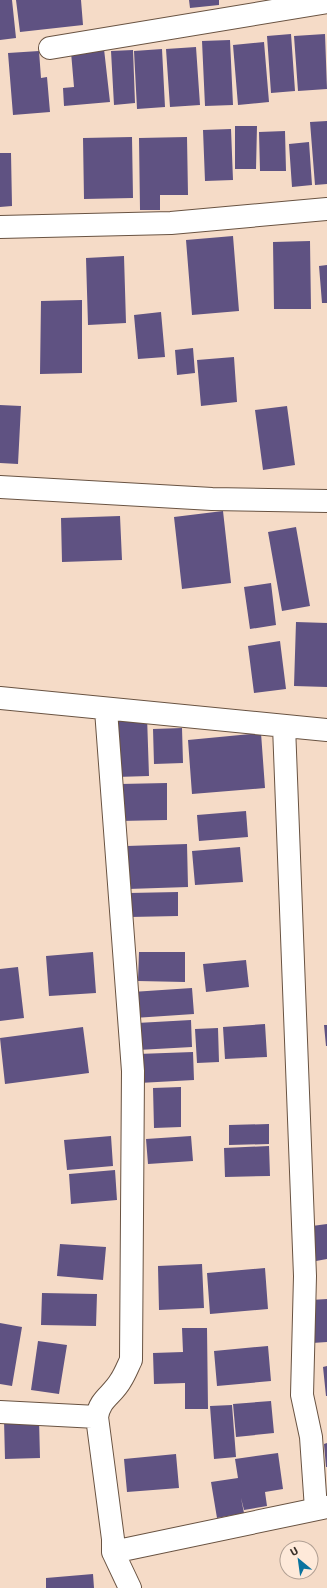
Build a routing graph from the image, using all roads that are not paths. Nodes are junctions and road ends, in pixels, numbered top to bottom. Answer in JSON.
{"nodes":[{"id":1,"x":327,"y":2,"type":"edge"},
{"id":2,"x":50,"y":48,"type":"dead end"},
{"id":3,"x":327,"y":209,"type":"edge"},
{"id":4,"x":0,"y":227,"type":"edge"},
{"id":5,"x":0,"y":487,"type":"edge"},
{"id":6,"x":327,"y":501,"type":"edge"},
{"id":7,"x":0,"y":698,"type":"edge"},
{"id":8,"x":106,"y":710,"type":"junction"},
{"id":9,"x":284,"y":726,"type":"junction"},
{"id":10,"x":327,"y":730,"type":"edge"},
{"id":11,"x":0,"y":1412,"type":"edge"},
{"id":12,"x":97,"y":1417,"type":"junction"},
{"id":13,"x":322,"y":1508,"type":"edge"},
{"id":14,"x":113,"y":1552,"type":"junction"},
{"id":15,"x":130,"y":1588,"type":"edge"}],
"edges":[{"from":1,"to":2,"type":"street"},
{"from":3,"to":4,"type":"street"},
{"from":5,"to":6,"type":"street"},
{"from":7,"to":8,"type":"street"},
{"from":8,"to":9,"type":"street"},
{"from":8,"to":12,"type":"street"},
{"from":9,"to":10,"type":"street"},
{"from":9,"to":13,"type":"street"},
{"from":11,"to":12,"type":"street"},
{"from":12,"to":14,"type":"street"},
{"from":13,"to":14,"type":"street"},
{"from":14,"to":15,"type":"street"}]}
